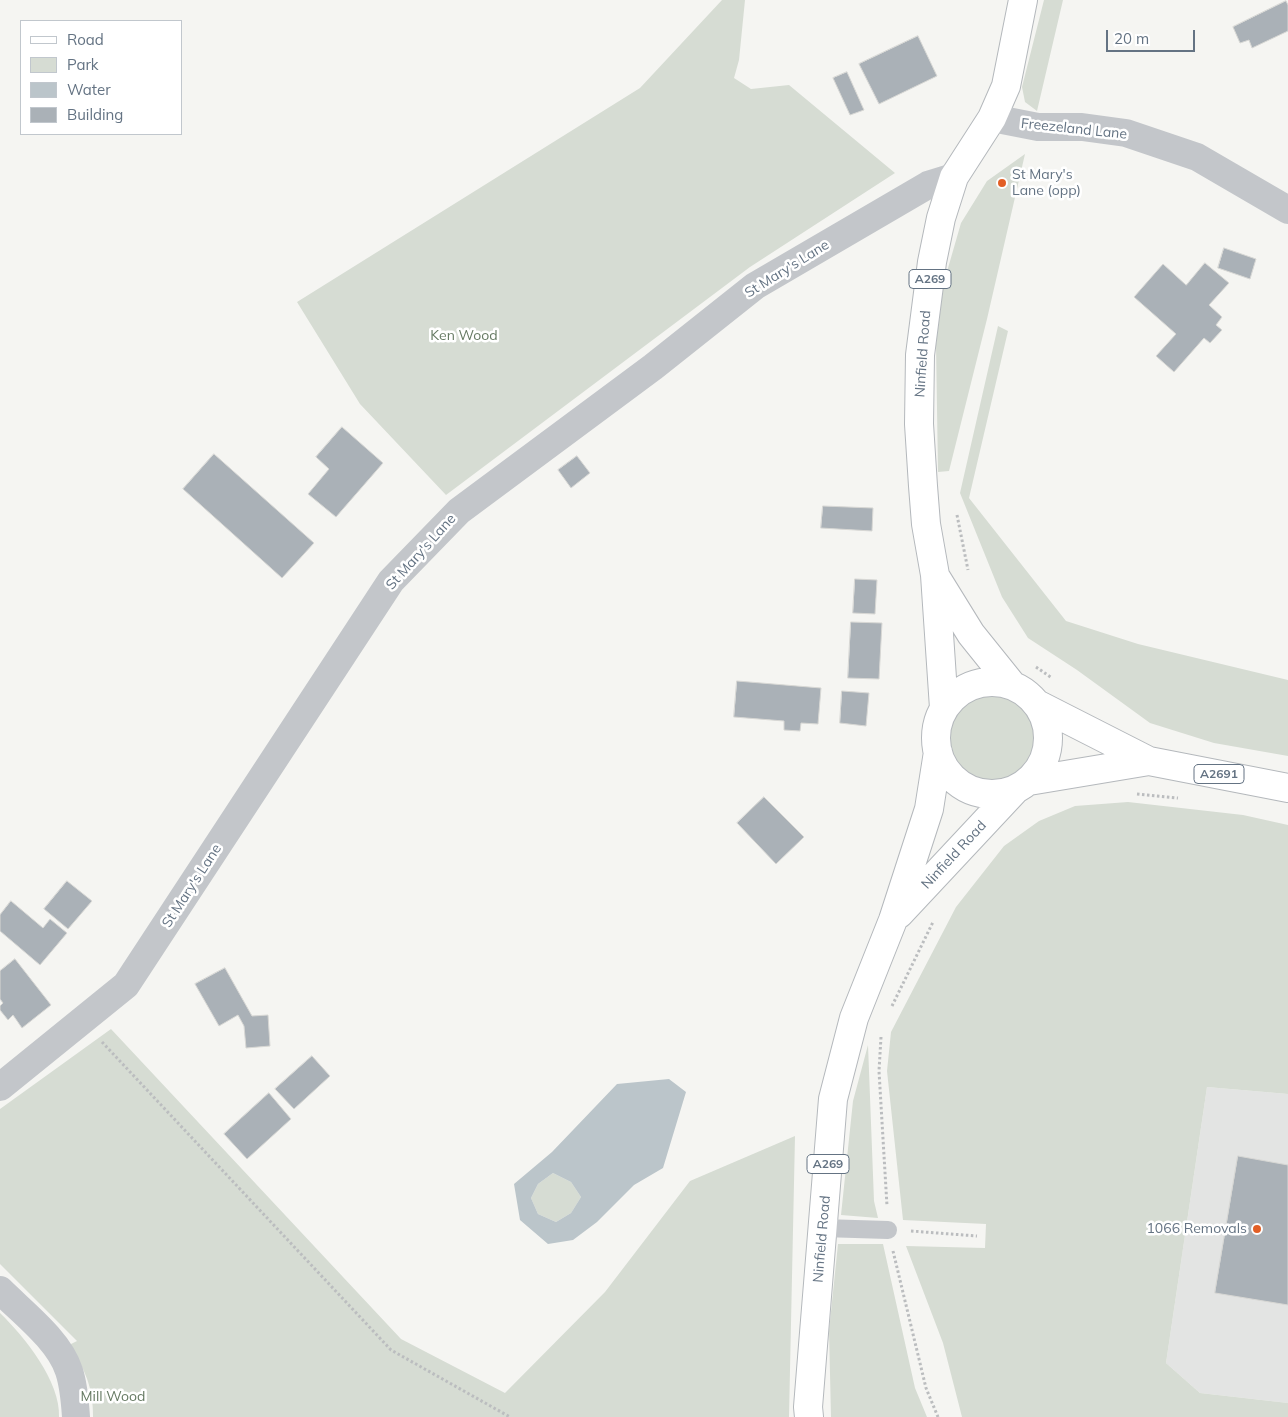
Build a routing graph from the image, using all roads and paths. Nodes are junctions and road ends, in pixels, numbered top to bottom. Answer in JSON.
{"nodes":[{"id":1,"x":1023,"y":0,"type":"edge"},
{"id":2,"x":992,"y":118,"type":"junction"},
{"id":3,"x":954,"y":177,"type":"junction"},
{"id":4,"x":1288,"y":210,"type":"edge"},
{"id":5,"x":956,"y":514,"type":"dead end"},
{"id":6,"x":935,"y":575,"type":"junction"},
{"id":7,"x":970,"y":578,"type":"dead end"},
{"id":8,"x":1033,"y":665,"type":"dead end"},
{"id":9,"x":1056,"y":680,"type":"dead end"},
{"id":10,"x":1012,"y":685,"type":"junction"},
{"id":11,"x":1039,"y":705,"type":"junction"},
{"id":12,"x":944,"y":708,"type":"junction"},
{"id":13,"x":938,"y":752,"type":"junction"},
{"id":14,"x":1149,"y":762,"type":"junction"},
{"id":15,"x":1022,"y":786,"type":"junction"},
{"id":16,"x":1288,"y":788,"type":"edge"},
{"id":17,"x":1127,"y":793,"type":"dead end"},
{"id":18,"x":1187,"y":799,"type":"dead end"},
{"id":19,"x":936,"y":915,"type":"dead end"},
{"id":20,"x":893,"y":920,"type":"junction"},
{"id":21,"x":890,"y":1011,"type":"dead end"},
{"id":22,"x":82,"y":1022,"type":"junction"},
{"id":23,"x":882,"y":1029,"type":"dead end"},
{"id":24,"x":0,"y":1087,"type":"edge"},
{"id":25,"x":822,"y":1228,"type":"junction"},
{"id":26,"x":888,"y":1230,"type":"junction"},
{"id":27,"x":977,"y":1236,"type":"dead end"},
{"id":28,"x":0,"y":1290,"type":"edge"},
{"id":29,"x":76,"y":1417,"type":"edge"},
{"id":30,"x":510,"y":1417,"type":"edge"},
{"id":31,"x":809,"y":1417,"type":"edge"},
{"id":32,"x":938,"y":1417,"type":"edge"}],
"edges":[{"from":1,"to":2,"type":"main road","name":"Ninfield Road","number":"A269"},
{"from":2,"to":3,"type":"main road","name":"Ninfield Road","number":"A269"},
{"from":2,"to":4,"type":"street","name":"Freezeland Lane"},
{"from":3,"to":6,"type":"main road","name":"Ninfield Road","number":"A269"},
{"from":3,"to":22,"type":"street","name":"St Mary's Lane"},
{"from":5,"to":7,"type":"path"},
{"from":6,"to":10,"type":"main road","name":"Ninfield Road","number":"A269"},
{"from":6,"to":12,"type":"main road","name":"Ninfield Road","number":"A269"},
{"from":8,"to":9,"type":"path"},
{"from":10,"to":11,"type":"main road"},
{"from":10,"to":12,"type":"main road"},
{"from":11,"to":14,"type":"main road","number":"A2691"},
{"from":11,"to":15,"type":"main road"},
{"from":12,"to":13,"type":"main road"},
{"from":13,"to":15,"type":"main road"},
{"from":13,"to":20,"type":"main road","name":"Ninfield Road","number":"A269"},
{"from":14,"to":15,"type":"main road","number":"A2691"},
{"from":14,"to":16,"type":"main road","number":"A2691"},
{"from":15,"to":20,"type":"main road","name":"Ninfield Road","number":"A269"},
{"from":17,"to":18,"type":"path"},
{"from":19,"to":21,"type":"path"},
{"from":20,"to":25,"type":"main road","name":"Ninfield Road","number":"A269"},
{"from":22,"to":24,"type":"street","name":"St Mary's Lane"},
{"from":22,"to":30,"type":"path"},
{"from":23,"to":26,"type":"path"},
{"from":25,"to":26,"type":"lane"},
{"from":25,"to":31,"type":"main road","name":"Ninfield Road","number":"A269"},
{"from":26,"to":27,"type":"path"},
{"from":26,"to":32,"type":"path"},
{"from":28,"to":29,"type":"street"}]}
